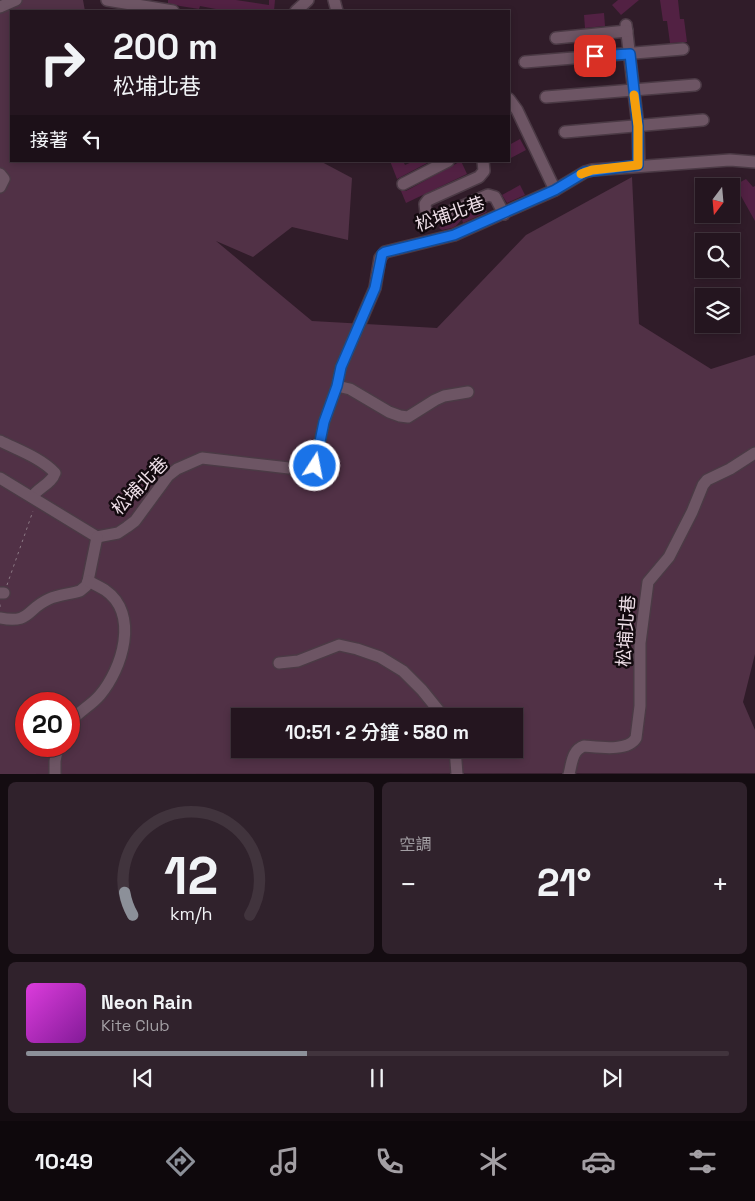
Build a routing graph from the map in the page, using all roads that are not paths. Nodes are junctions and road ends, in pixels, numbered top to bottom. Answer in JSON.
{"nodes":[{"id":1,"x":16,"y":0,"type":"edge"},
{"id":2,"x":107,"y":0,"type":"edge"},
{"id":3,"x":308,"y":0,"type":"edge"},
{"id":4,"x":0,"y":7,"type":"edge"},
{"id":5,"x":127,"y":7,"type":"edge"},
{"id":6,"x":162,"y":10,"type":"edge"},
{"id":7,"x":297,"y":10,"type":"edge"},
{"id":8,"x":556,"y":38,"type":"dead end"},
{"id":9,"x":683,"y":49,"type":"dead end"},
{"id":10,"x":630,"y":54,"type":"junction"},
{"id":11,"x":525,"y":62,"type":"dead end"},
{"id":12,"x":695,"y":84,"type":"dead end"},
{"id":13,"x":634,"y":90,"type":"junction"},
{"id":14,"x":546,"y":97,"type":"dead end"},
{"id":15,"x":510,"y":100,"type":"edge"},
{"id":16,"x":703,"y":120,"type":"dead end"},
{"id":17,"x":638,"y":126,"type":"junction"},
{"id":18,"x":564,"y":132,"type":"dead end"},
{"id":19,"x":446,"y":162,"type":"edge"},
{"id":20,"x":483,"y":162,"type":"edge"},
{"id":21,"x":755,"y":162,"type":"edge"},
{"id":22,"x":638,"y":165,"type":"junction"},
{"id":23,"x":0,"y":174,"type":"edge"},
{"id":24,"x":403,"y":184,"type":"dead end"},
{"id":25,"x":0,"y":187,"type":"edge"},
{"id":26,"x":555,"y":190,"type":"junction"},
{"id":27,"x":504,"y":214,"type":"junction"},
{"id":28,"x":337,"y":386,"type":"junction"},
{"id":29,"x":468,"y":392,"type":"dead end"},
{"id":30,"x":0,"y":442,"type":"edge"},
{"id":31,"x":755,"y":453,"type":"edge"},
{"id":32,"x":0,"y":478,"type":"edge"},
{"id":33,"x":34,"y":499,"type":"junction"},
{"id":34,"x":97,"y":537,"type":"junction"},
{"id":35,"x":88,"y":582,"type":"junction"},
{"id":36,"x":0,"y":618,"type":"edge"},
{"id":37,"x":279,"y":663,"type":"dead end"},
{"id":38,"x":437,"y":708,"type":"edge"},
{"id":39,"x":80,"y":713,"type":"edge"},
{"id":40,"x":56,"y":757,"type":"edge"},
{"id":41,"x":456,"y":758,"type":"edge"},
{"id":42,"x":55,"y":774,"type":"edge"},
{"id":43,"x":457,"y":774,"type":"edge"},
{"id":44,"x":569,"y":774,"type":"edge"}],
"edges":[{"from":1,"to":4,"type":"street"},
{"from":2,"to":5,"type":"street"},
{"from":3,"to":7,"type":"street"},
{"from":5,"to":6,"type":"street"},
{"from":8,"to":10,"type":"street"},
{"from":9,"to":10,"type":"street"},
{"from":10,"to":11,"type":"street"},
{"from":10,"to":13,"type":"street"},
{"from":12,"to":13,"type":"street"},
{"from":13,"to":14,"type":"street"},
{"from":13,"to":17,"type":"street"},
{"from":15,"to":26,"type":"street"},
{"from":16,"to":17,"type":"street"},
{"from":17,"to":18,"type":"street"},
{"from":17,"to":22,"type":"street"},
{"from":19,"to":24,"type":"street"},
{"from":20,"to":27,"type":"street","name":"松埔北巷"},
{"from":21,"to":22,"type":"street","name":"松埔北巷"},
{"from":22,"to":26,"type":"street","name":"松埔北巷"},
{"from":23,"to":25,"type":"street"},
{"from":26,"to":27,"type":"street","name":"松埔北巷"},
{"from":27,"to":28,"type":"street","name":"松埔北巷"},
{"from":28,"to":29,"type":"street"},
{"from":28,"to":34,"type":"street","name":"松埔北巷"},
{"from":30,"to":33,"type":"street"},
{"from":31,"to":44,"type":"street","name":"松埔北巷"},
{"from":32,"to":33,"type":"street"},
{"from":33,"to":34,"type":"street"},
{"from":34,"to":35,"type":"street"},
{"from":35,"to":36,"type":"street"},
{"from":35,"to":39,"type":"street"},
{"from":37,"to":38,"type":"street"},
{"from":40,"to":42,"type":"street"},
{"from":41,"to":43,"type":"street"}]}
